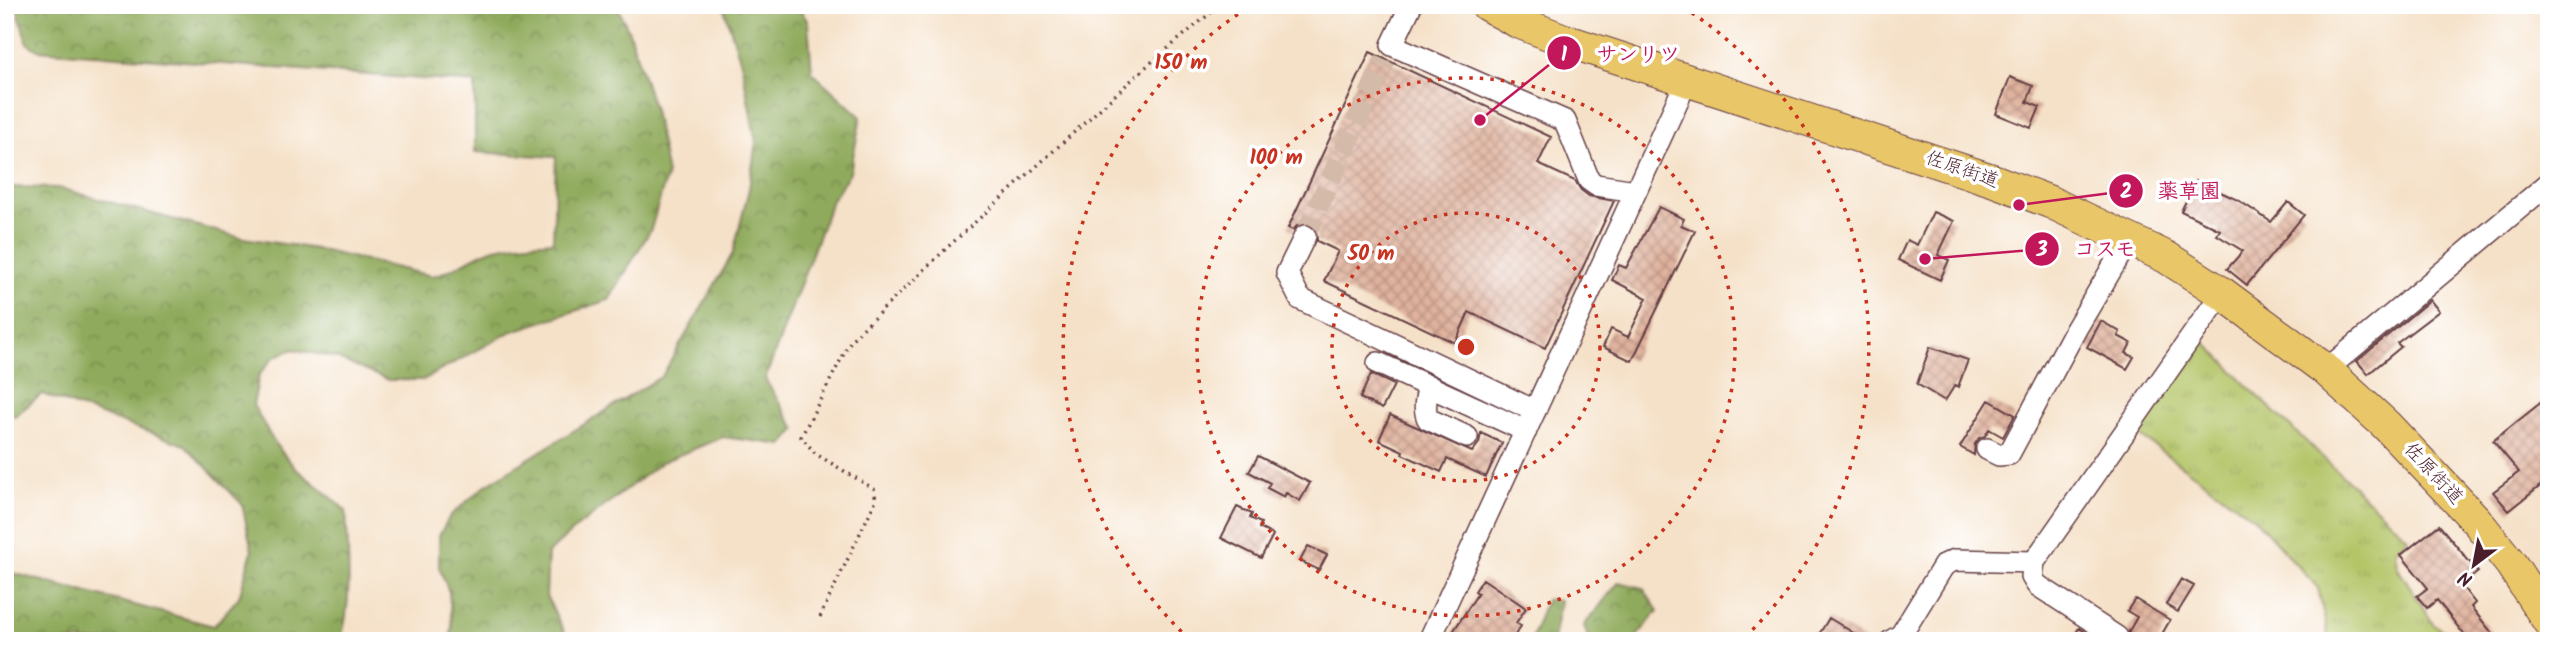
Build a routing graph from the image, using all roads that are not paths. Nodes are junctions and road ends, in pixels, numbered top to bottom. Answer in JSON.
{"nodes":[{"id":1,"x":1411,"y":5,"type":"edge"},
{"id":2,"x":1487,"y":5,"type":"edge"},
{"id":3,"x":1687,"y":80,"type":"junction"},
{"id":4,"x":2549,"y":183,"type":"edge"},
{"id":5,"x":1636,"y":191,"type":"junction"},
{"id":6,"x":1305,"y":236,"type":"tunnel mouth"},
{"id":7,"x":2130,"y":238,"type":"junction"},
{"id":8,"x":2222,"y":293,"type":"junction"},
{"id":9,"x":1378,"y":363,"type":"dead end"},
{"id":10,"x":2326,"y":370,"type":"junction"},
{"id":11,"x":1429,"y":386,"type":"junction"},
{"id":12,"x":1535,"y":411,"type":"junction"},
{"id":13,"x":1526,"y":431,"type":"junction"},
{"id":14,"x":1467,"y":437,"type":"dead end"},
{"id":15,"x":1987,"y":449,"type":"dead end"},
{"id":16,"x":2034,"y":562,"type":"junction"},
{"id":17,"x":2549,"y":622,"type":"edge"},
{"id":18,"x":1429,"y":641,"type":"edge"},
{"id":19,"x":1891,"y":641,"type":"edge"},
{"id":20,"x":2115,"y":641,"type":"edge"}],
"edges":[{"from":1,"to":5,"type":"street"},
{"from":2,"to":3,"type":"highway","name":"佐原街道"},
{"from":3,"to":5,"type":"street"},
{"from":3,"to":7,"type":"highway","name":"佐原街道"},
{"from":4,"to":10,"type":"street"},
{"from":5,"to":12,"type":"street"},
{"from":6,"to":12,"type":"street"},
{"from":7,"to":8,"type":"highway","name":"佐原街道"},
{"from":7,"to":15,"type":"street"},
{"from":8,"to":10,"type":"highway","name":"佐原街道"},
{"from":8,"to":16,"type":"street"},
{"from":9,"to":11,"type":"street"},
{"from":10,"to":17,"type":"highway","name":"佐原街道"},
{"from":11,"to":13,"type":"street"},
{"from":11,"to":14,"type":"street"},
{"from":12,"to":13,"type":"street"},
{"from":13,"to":18,"type":"street"},
{"from":16,"to":19,"type":"street"},
{"from":16,"to":20,"type":"street"}]}
